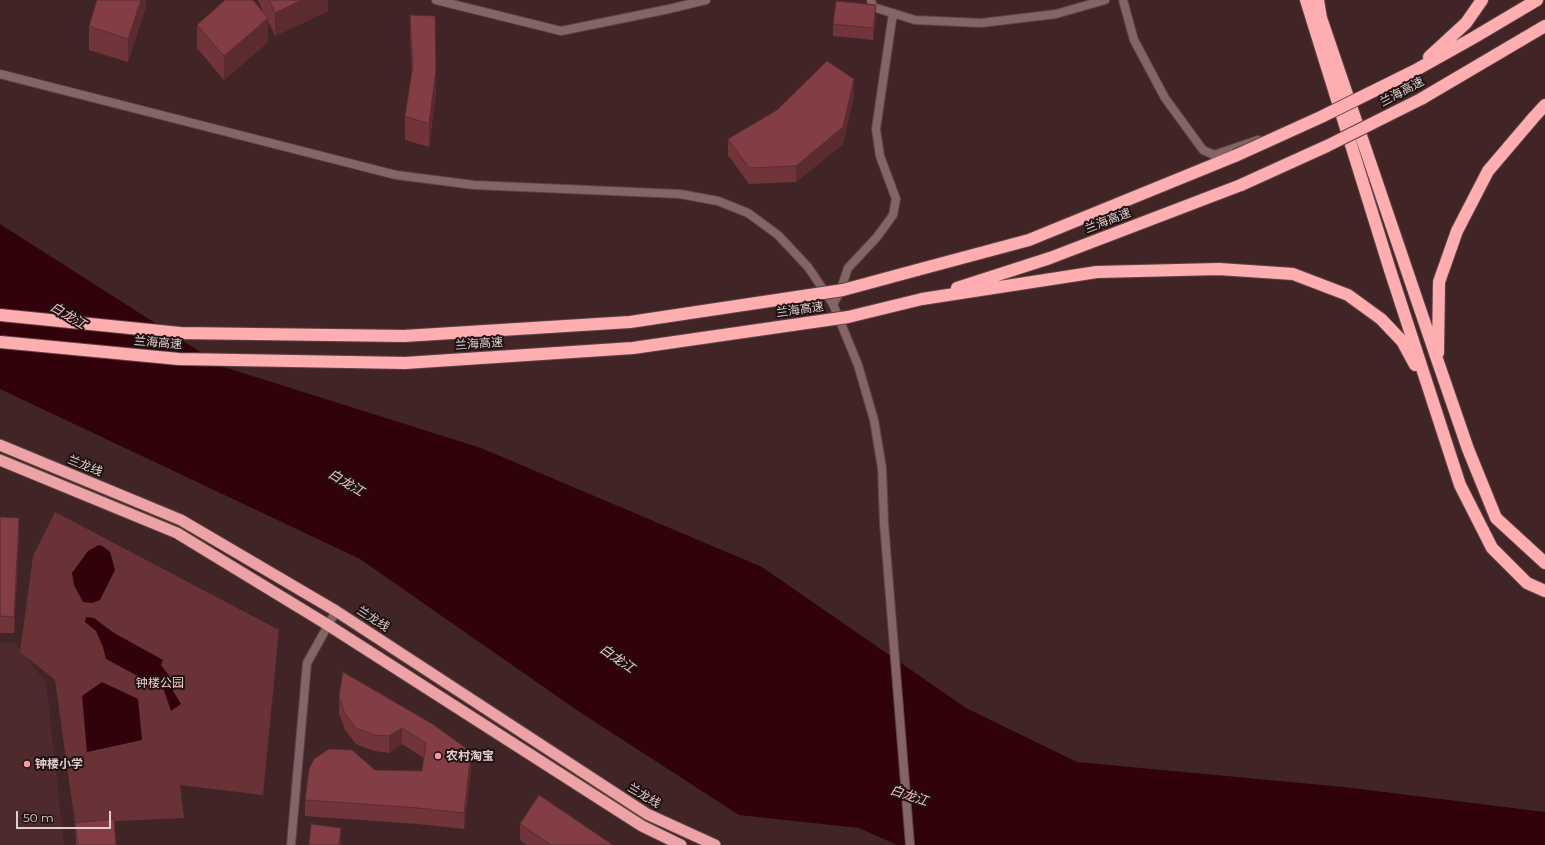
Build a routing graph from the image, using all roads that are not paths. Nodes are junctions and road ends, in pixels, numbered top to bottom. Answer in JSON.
{"nodes":[{"id":1,"x":436,"y":0,"type":"edge"},
{"id":2,"x":706,"y":0,"type":"edge"},
{"id":3,"x":871,"y":0,"type":"edge"},
{"id":4,"x":1105,"y":0,"type":"edge"},
{"id":5,"x":1123,"y":0,"type":"edge"},
{"id":6,"x":1306,"y":0,"type":"edge"},
{"id":7,"x":1318,"y":0,"type":"edge"},
{"id":8,"x":1482,"y":0,"type":"edge"},
{"id":9,"x":1537,"y":0,"type":"edge"},
{"id":10,"x":893,"y":13,"type":"junction"},
{"id":11,"x":1545,"y":26,"type":"edge"},
{"id":12,"x":1414,"y":71,"type":"junction"},
{"id":13,"x":0,"y":74,"type":"edge"},
{"id":14,"x":1545,"y":105,"type":"edge"},
{"id":15,"x":1260,"y":139,"type":"dead end"},
{"id":16,"x":922,"y":299,"type":"junction"},
{"id":17,"x":833,"y":304,"type":"junction"},
{"id":18,"x":0,"y":315,"type":"edge"},
{"id":19,"x":0,"y":342,"type":"edge"},
{"id":20,"x":1438,"y":362,"type":"junction"},
{"id":21,"x":1430,"y":394,"type":"junction"},
{"id":22,"x":0,"y":445,"type":"edge"},
{"id":23,"x":0,"y":460,"type":"edge"},
{"id":24,"x":1545,"y":563,"type":"edge"},
{"id":25,"x":1545,"y":591,"type":"edge"},
{"id":26,"x":336,"y":611,"type":"junction"},
{"id":27,"x":328,"y":625,"type":"junction"},
{"id":28,"x":680,"y":829,"type":"junction"},
{"id":29,"x":677,"y":844,"type":"edge"},
{"id":30,"x":292,"y":845,"type":"edge"},
{"id":31,"x":715,"y":845,"type":"edge"},
{"id":32,"x":910,"y":845,"type":"edge"}],
"edges":[{"from":1,"to":2,"type":"street"},
{"from":3,"to":10,"type":"street"},
{"from":4,"to":10,"type":"street"},
{"from":5,"to":15,"type":"street"},
{"from":6,"to":21,"type":"highway"},
{"from":7,"to":20,"type":"highway"},
{"from":8,"to":12,"type":"highway"},
{"from":9,"to":12,"type":"highway","name":"兰海高速"},
{"from":10,"to":17,"type":"street"},
{"from":11,"to":16,"type":"highway","name":"兰海高速","bridge":true},
{"from":12,"to":18,"type":"highway","name":"兰海高速","bridge":true},
{"from":13,"to":17,"type":"street"},
{"from":14,"to":20,"type":"highway"},
{"from":16,"to":19,"type":"highway","name":"兰海高速","bridge":true},
{"from":16,"to":21,"type":"highway"},
{"from":17,"to":32,"type":"street"},
{"from":20,"to":24,"type":"highway"},
{"from":21,"to":25,"type":"highway"},
{"from":22,"to":26,"type":"highway","name":"兰龙线"},
{"from":23,"to":27,"type":"highway"},
{"from":26,"to":27,"type":"street"},
{"from":26,"to":28,"type":"highway","name":"兰龙线"},
{"from":27,"to":29,"type":"highway"},
{"from":27,"to":30,"type":"street"},
{"from":28,"to":29,"type":"street"},
{"from":28,"to":31,"type":"highway","name":"兰龙线"}]}
